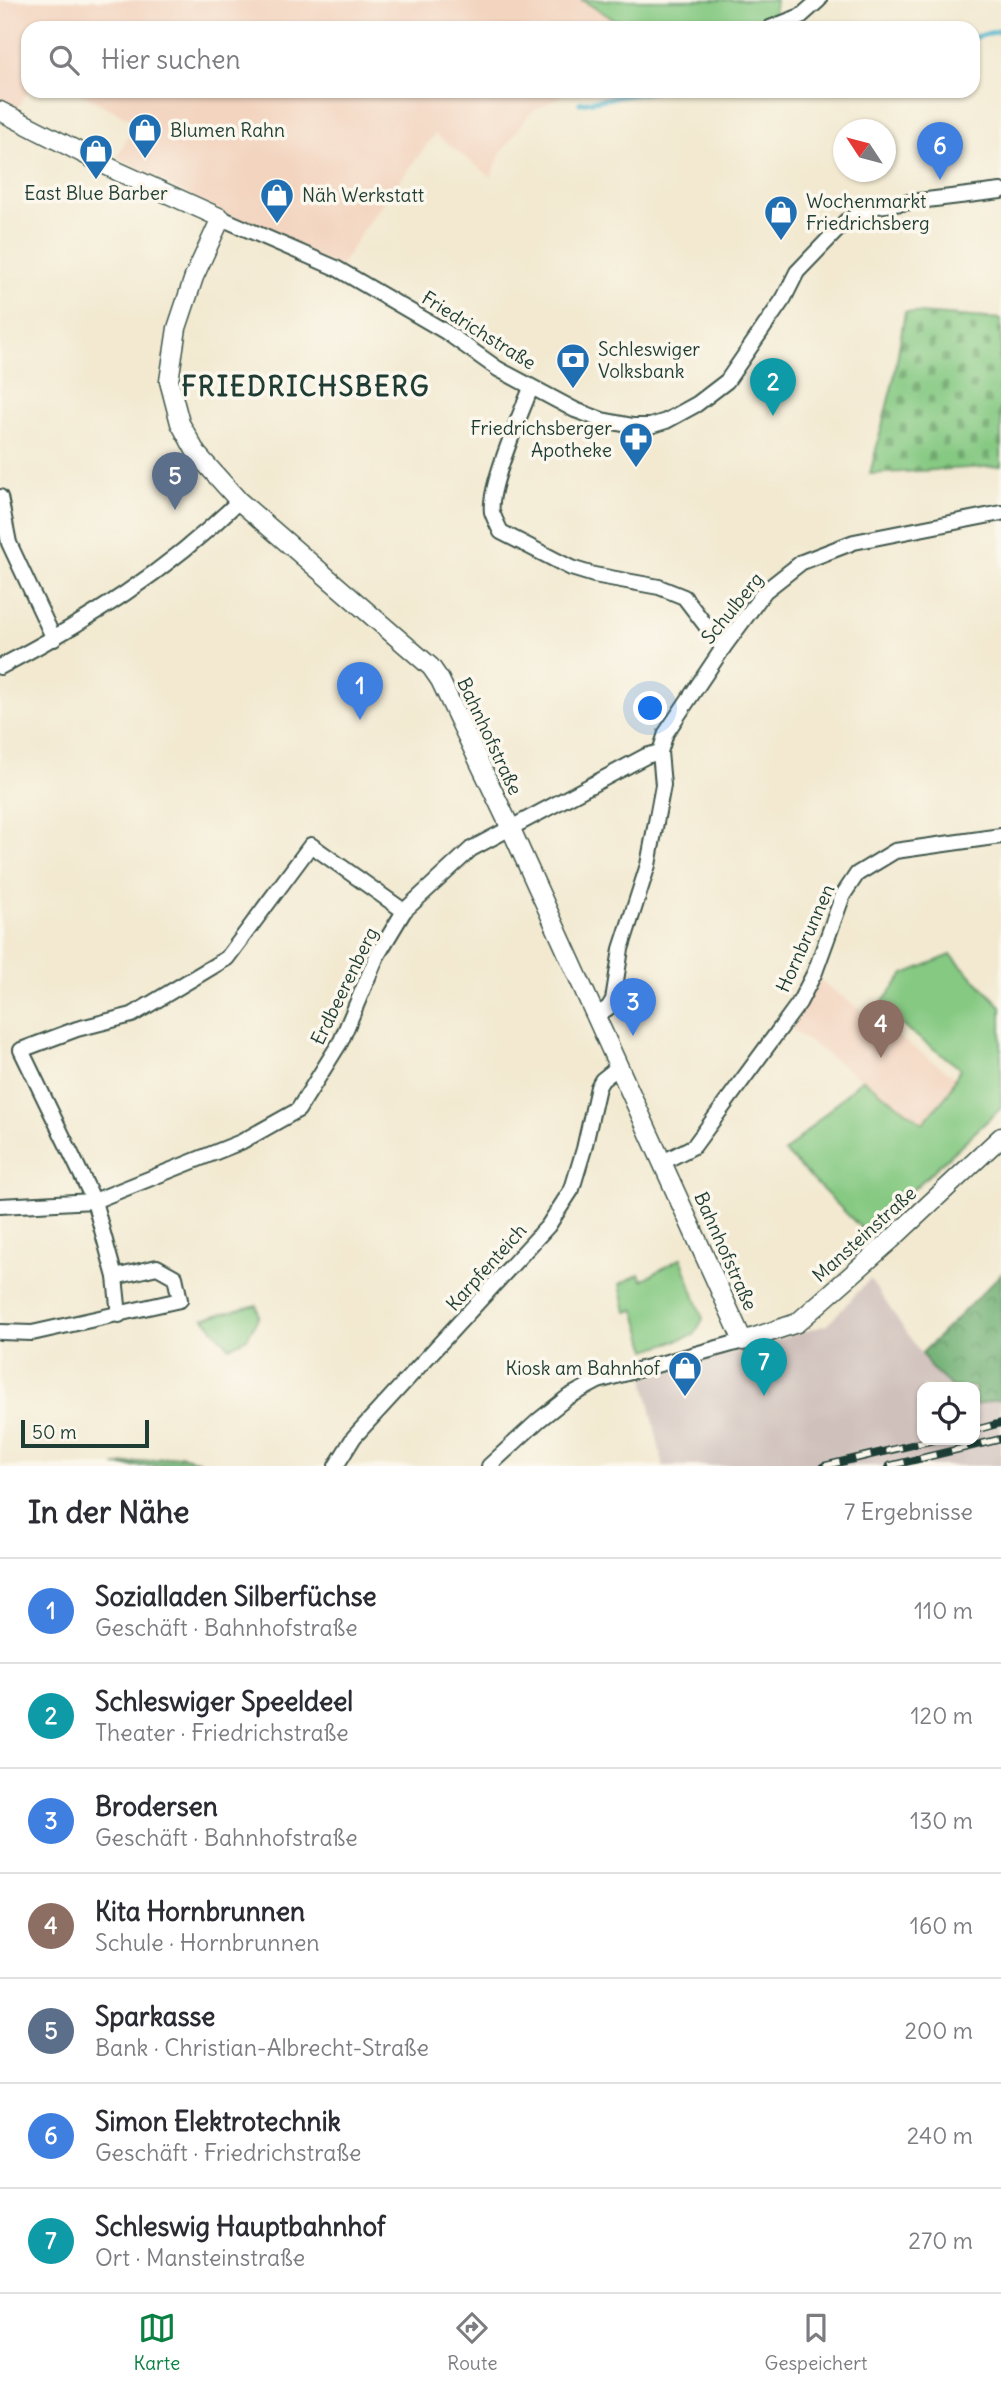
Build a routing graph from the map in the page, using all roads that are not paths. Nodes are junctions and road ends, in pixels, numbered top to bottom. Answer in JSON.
{"nodes":[{"id":1,"x":818,"y":0,"type":"edge"},
{"id":2,"x":788,"y":21,"type":"edge"},
{"id":3,"x":0,"y":111,"type":"edge"},
{"id":4,"x":1001,"y":191,"type":"edge"},
{"id":5,"x":221,"y":218,"type":"junction"},
{"id":6,"x":531,"y":388,"type":"junction"},
{"id":7,"x":0,"y":497,"type":"edge"},
{"id":8,"x":239,"y":501,"type":"junction"},
{"id":9,"x":1001,"y":513,"type":"edge"},
{"id":10,"x":54,"y":639,"type":"junction"},
{"id":11,"x":723,"y":648,"type":"junction"},
{"id":12,"x":0,"y":667,"type":"edge"},
{"id":13,"x":660,"y":752,"type":"junction"},
{"id":14,"x":511,"y":830,"type":"junction"},
{"id":15,"x":1001,"y":835,"type":"edge"},
{"id":16,"x":404,"y":911,"type":"junction"},
{"id":17,"x":595,"y":1016,"type":"junction"},
{"id":18,"x":618,"y":1068,"type":"junction"},
{"id":19,"x":1001,"y":1136,"type":"edge"},
{"id":20,"x":663,"y":1162,"type":"junction"},
{"id":21,"x":94,"y":1201,"type":"junction"},
{"id":22,"x":0,"y":1206,"type":"edge"},
{"id":23,"x":114,"y":1277,"type":"junction"},
{"id":24,"x":119,"y":1315,"type":"junction"},
{"id":25,"x":0,"y":1332,"type":"edge"},
{"id":26,"x":743,"y":1341,"type":"junction"},
{"id":27,"x":336,"y":1466,"type":"edge"},
{"id":28,"x":489,"y":1466,"type":"edge"}],
"edges":[{"from":1,"to":2,"type":"street"},
{"from":3,"to":5,"type":"street","name":"Friedrichstraße"},
{"from":4,"to":6,"type":"street","name":"Friedrichstraße"},
{"from":5,"to":6,"type":"street","name":"Friedrichstraße"},
{"from":5,"to":8,"type":"street","name":"Bahnhofstraße"},
{"from":6,"to":11,"type":"street"},
{"from":7,"to":10,"type":"street"},
{"from":8,"to":10,"type":"street"},
{"from":8,"to":14,"type":"street","name":"Bahnhofstraße"},
{"from":9,"to":11,"type":"street","name":"Schulberg"},
{"from":10,"to":12,"type":"street"},
{"from":11,"to":13,"type":"street","name":"Schulberg"},
{"from":13,"to":14,"type":"street","name":"Erdbeerenberg"},
{"from":13,"to":17,"type":"street"},
{"from":14,"to":16,"type":"street","name":"Erdbeerenberg"},
{"from":14,"to":17,"type":"street","name":"Bahnhofstraße"},
{"from":15,"to":20,"type":"street","name":"Hornbrunnen"},
{"from":16,"to":21,"type":"street","name":"Erdbeerenberg"},
{"from":16,"to":21,"type":"street"},
{"from":17,"to":18,"type":"street","name":"Bahnhofstraße"},
{"from":18,"to":20,"type":"street","name":"Bahnhofstraße"},
{"from":18,"to":27,"type":"street","name":"Karpfenteich"},
{"from":19,"to":26,"type":"street","name":"Mansteinstraße"},
{"from":20,"to":26,"type":"street","name":"Bahnhofstraße"},
{"from":21,"to":22,"type":"street","name":"Erdbeerenberg"},
{"from":21,"to":23,"type":"street"},
{"from":23,"to":24,"type":"street"},
{"from":23,"to":24,"type":"street"},
{"from":24,"to":25,"type":"street"},
{"from":26,"to":28,"type":"street"}]}
